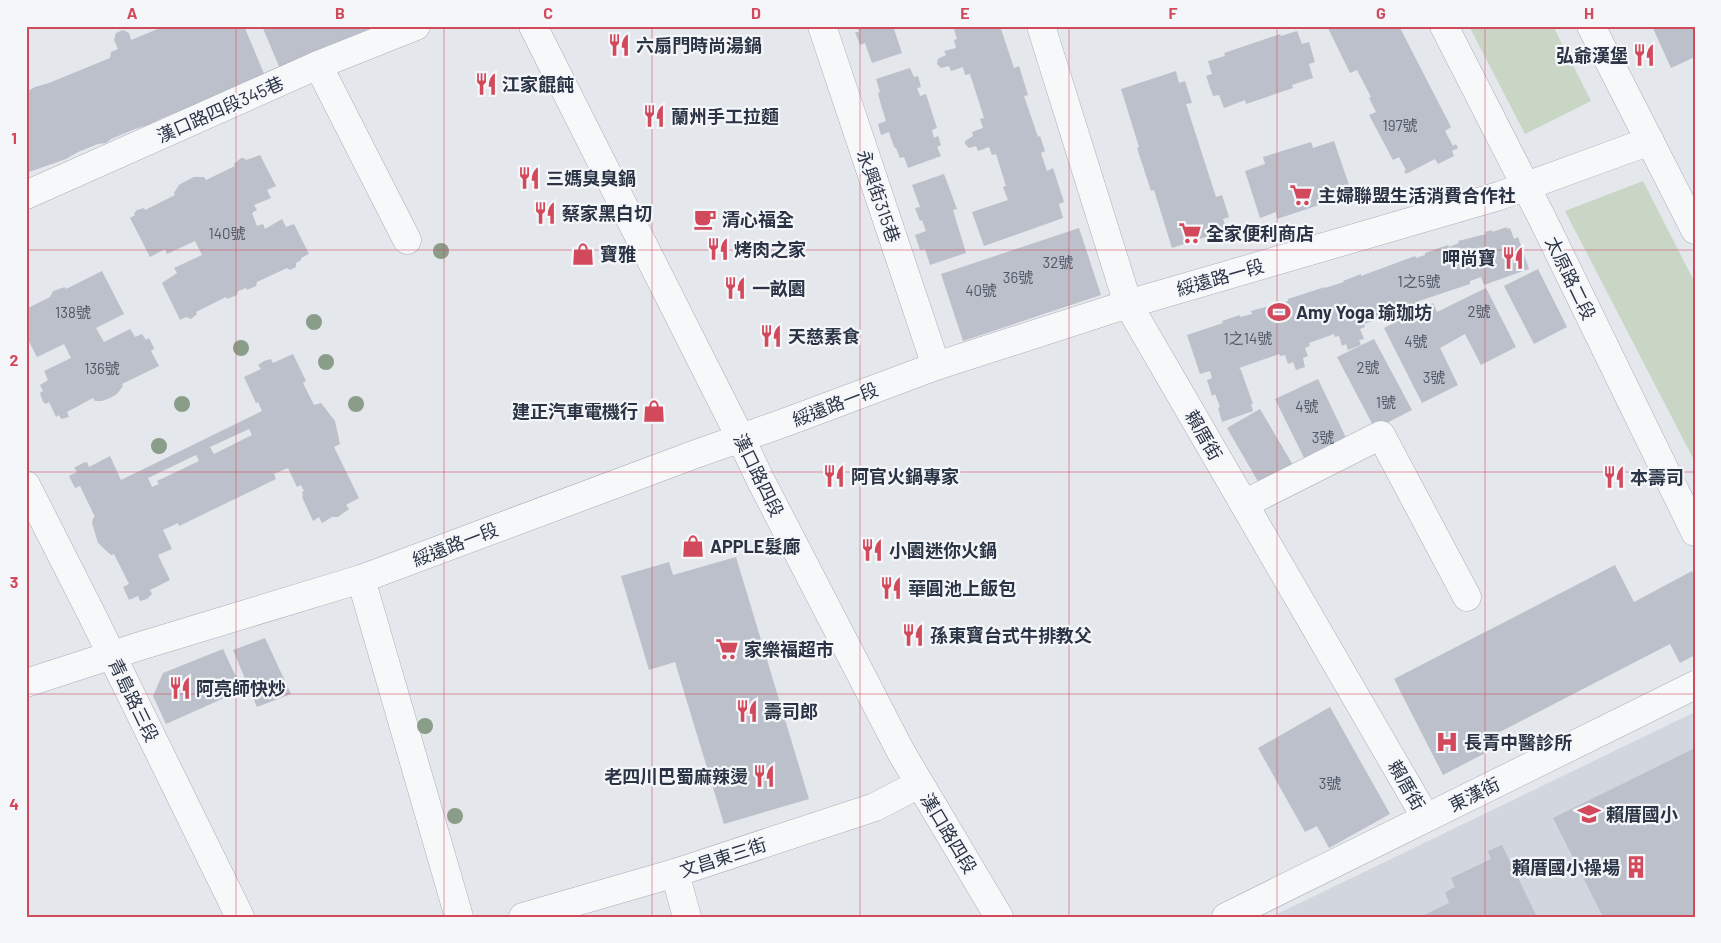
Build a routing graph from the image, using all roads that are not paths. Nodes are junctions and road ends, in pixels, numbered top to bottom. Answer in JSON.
{"nodes":[{"id":1,"x":416,"y":26,"type":"edge"},
{"id":2,"x":533,"y":26,"type":"edge"},
{"id":3,"x":822,"y":26,"type":"edge"},
{"id":4,"x":1041,"y":26,"type":"edge"},
{"id":5,"x":1444,"y":26,"type":"edge"},
{"id":6,"x":1591,"y":26,"type":"edge"},
{"id":7,"x":318,"y":65,"type":"junction"},
{"id":8,"x":1650,"y":141,"type":"junction"},
{"id":9,"x":1526,"y":187,"type":"junction"},
{"id":10,"x":26,"y":195,"type":"edge"},
{"id":11,"x":1695,"y":230,"type":"edge"},
{"id":12,"x":407,"y":240,"type":"dead end"},
{"id":13,"x":1128,"y":304,"type":"junction"},
{"id":14,"x":936,"y":366,"type":"junction"},
{"id":15,"x":740,"y":437,"type":"junction"},
{"id":16,"x":26,"y":485,"type":"edge"},
{"id":17,"x":1244,"y":504,"type":"junction"},
{"id":18,"x":1695,"y":532,"type":"edge"},
{"id":19,"x":361,"y":579,"type":"junction"},
{"id":20,"x":1467,"y":597,"type":"dead end"},
{"id":21,"x":112,"y":654,"type":"junction"},
{"id":22,"x":26,"y":683,"type":"edge"},
{"id":23,"x":1695,"y":685,"type":"edge"},
{"id":24,"x":919,"y":784,"type":"junction"},
{"id":25,"x":1426,"y":818,"type":"junction"},
{"id":26,"x":676,"y":873,"type":"junction"},
{"id":27,"x":240,"y":917,"type":"edge"},
{"id":28,"x":459,"y":917,"type":"edge"},
{"id":29,"x":523,"y":917,"type":"edge"},
{"id":30,"x":687,"y":917,"type":"edge"},
{"id":31,"x":999,"y":917,"type":"edge"},
{"id":32,"x":1226,"y":917,"type":"edge"}],
"edges":[{"from":1,"to":7,"type":"street","name":"漢口路四段345巷"},
{"from":2,"to":15,"type":"street","name":"漢口路四段"},
{"from":3,"to":14,"type":"street","name":"永興街315巷"},
{"from":4,"to":13,"type":"street","name":"賴厝街"},
{"from":5,"to":9,"type":"street","name":"太原路二段"},
{"from":6,"to":8,"type":"street"},
{"from":7,"to":10,"type":"street","name":"漢口路四段345巷"},
{"from":7,"to":12,"type":"street"},
{"from":8,"to":9,"type":"street","name":"綏遠路一段"},
{"from":8,"to":11,"type":"street"},
{"from":9,"to":13,"type":"street","name":"綏遠路一段"},
{"from":9,"to":18,"type":"street","name":"太原路二段"},
{"from":13,"to":14,"type":"street","name":"綏遠路一段"},
{"from":13,"to":17,"type":"street","name":"賴厝街"},
{"from":14,"to":15,"type":"street","name":"綏遠路一段"},
{"from":15,"to":19,"type":"street","name":"綏遠路一段"},
{"from":15,"to":24,"type":"street","name":"漢口路四段"},
{"from":16,"to":21,"type":"street","name":"青島路三段"},
{"from":17,"to":20,"type":"street"},
{"from":17,"to":25,"type":"street","name":"賴厝街"},
{"from":19,"to":21,"type":"street","name":"綏遠路一段"},
{"from":19,"to":28,"type":"street"},
{"from":21,"to":22,"type":"street","name":"綏遠路一段"},
{"from":21,"to":27,"type":"street","name":"青島路三段"},
{"from":23,"to":25,"type":"street","name":"東漢街"},
{"from":24,"to":26,"type":"street","name":"文昌東三街"},
{"from":24,"to":31,"type":"street","name":"漢口路四段"},
{"from":25,"to":32,"type":"street","name":"東漢街"},
{"from":26,"to":29,"type":"street","name":"文昌東三街"},
{"from":26,"to":30,"type":"street"}]}
